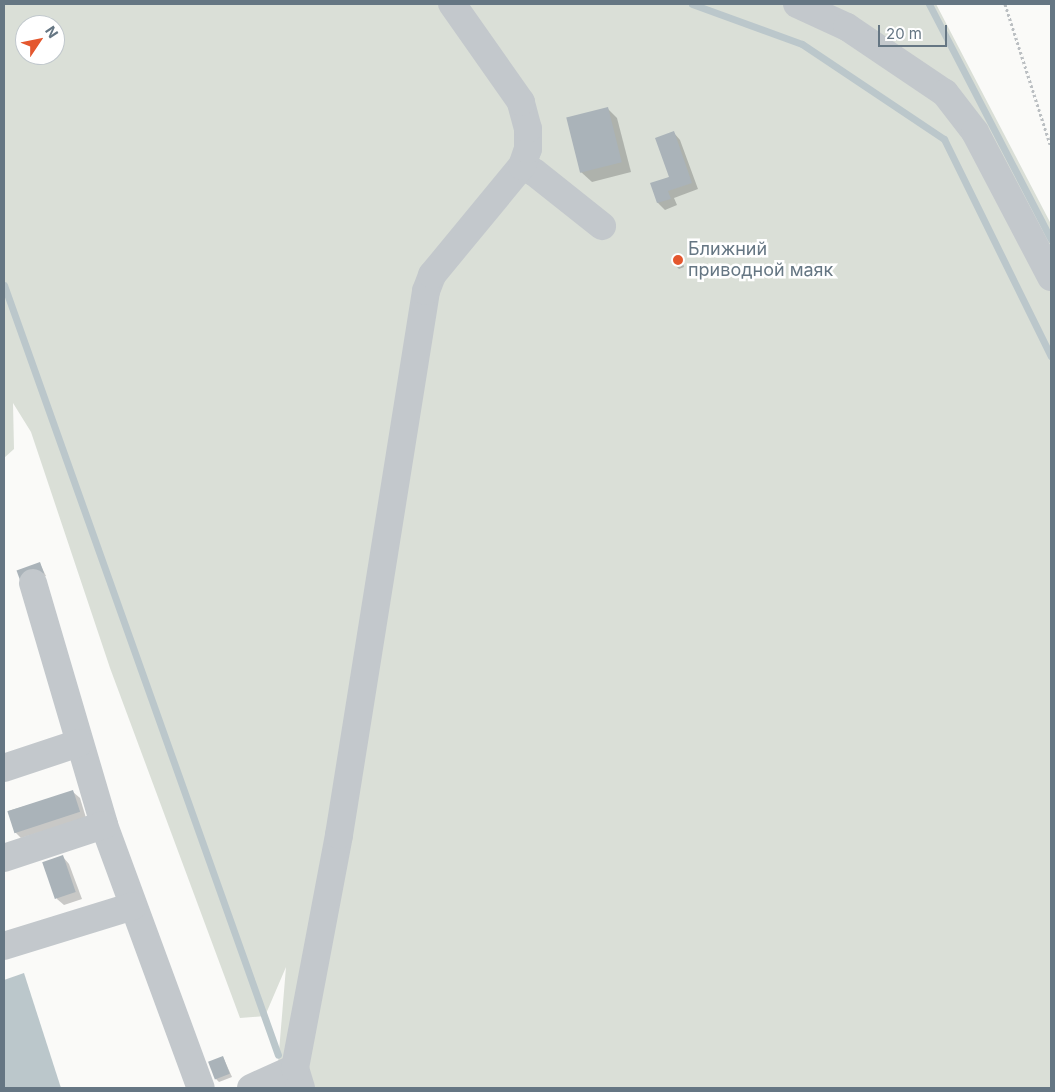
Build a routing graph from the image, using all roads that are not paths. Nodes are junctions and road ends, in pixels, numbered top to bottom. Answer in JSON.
{"nodes":[{"id":1,"x":452,"y":4,"type":"edge"},
{"id":2,"x":797,"y":4,"type":"edge"},
{"id":3,"x":522,"y":166,"type":"junction"},
{"id":4,"x":602,"y":226,"type":"dead end"},
{"id":5,"x":1051,"y":278,"type":"edge"},
{"id":6,"x":33,"y":582,"type":"dead end"},
{"id":7,"x":80,"y":743,"type":"junction"},
{"id":8,"x":4,"y":768,"type":"edge"},
{"id":9,"x":104,"y":825,"type":"junction"},
{"id":10,"x":4,"y":858,"type":"edge"},
{"id":11,"x":133,"y":906,"type":"junction"},
{"id":12,"x":4,"y":946,"type":"edge"},
{"id":13,"x":298,"y":1078,"type":"edge"},
{"id":14,"x":201,"y":1088,"type":"edge"},
{"id":15,"x":251,"y":1088,"type":"edge"}],
"edges":[{"from":1,"to":3,"type":"lane"},
{"from":2,"to":5,"type":"lane"},
{"from":3,"to":4,"type":"lane"},
{"from":3,"to":13,"type":"lane"},
{"from":6,"to":7,"type":"lane"},
{"from":7,"to":8,"type":"lane"},
{"from":7,"to":9,"type":"lane"},
{"from":9,"to":10,"type":"lane"},
{"from":9,"to":11,"type":"lane"},
{"from":11,"to":12,"type":"lane"},
{"from":11,"to":14,"type":"lane"},
{"from":13,"to":15,"type":"lane"}]}
